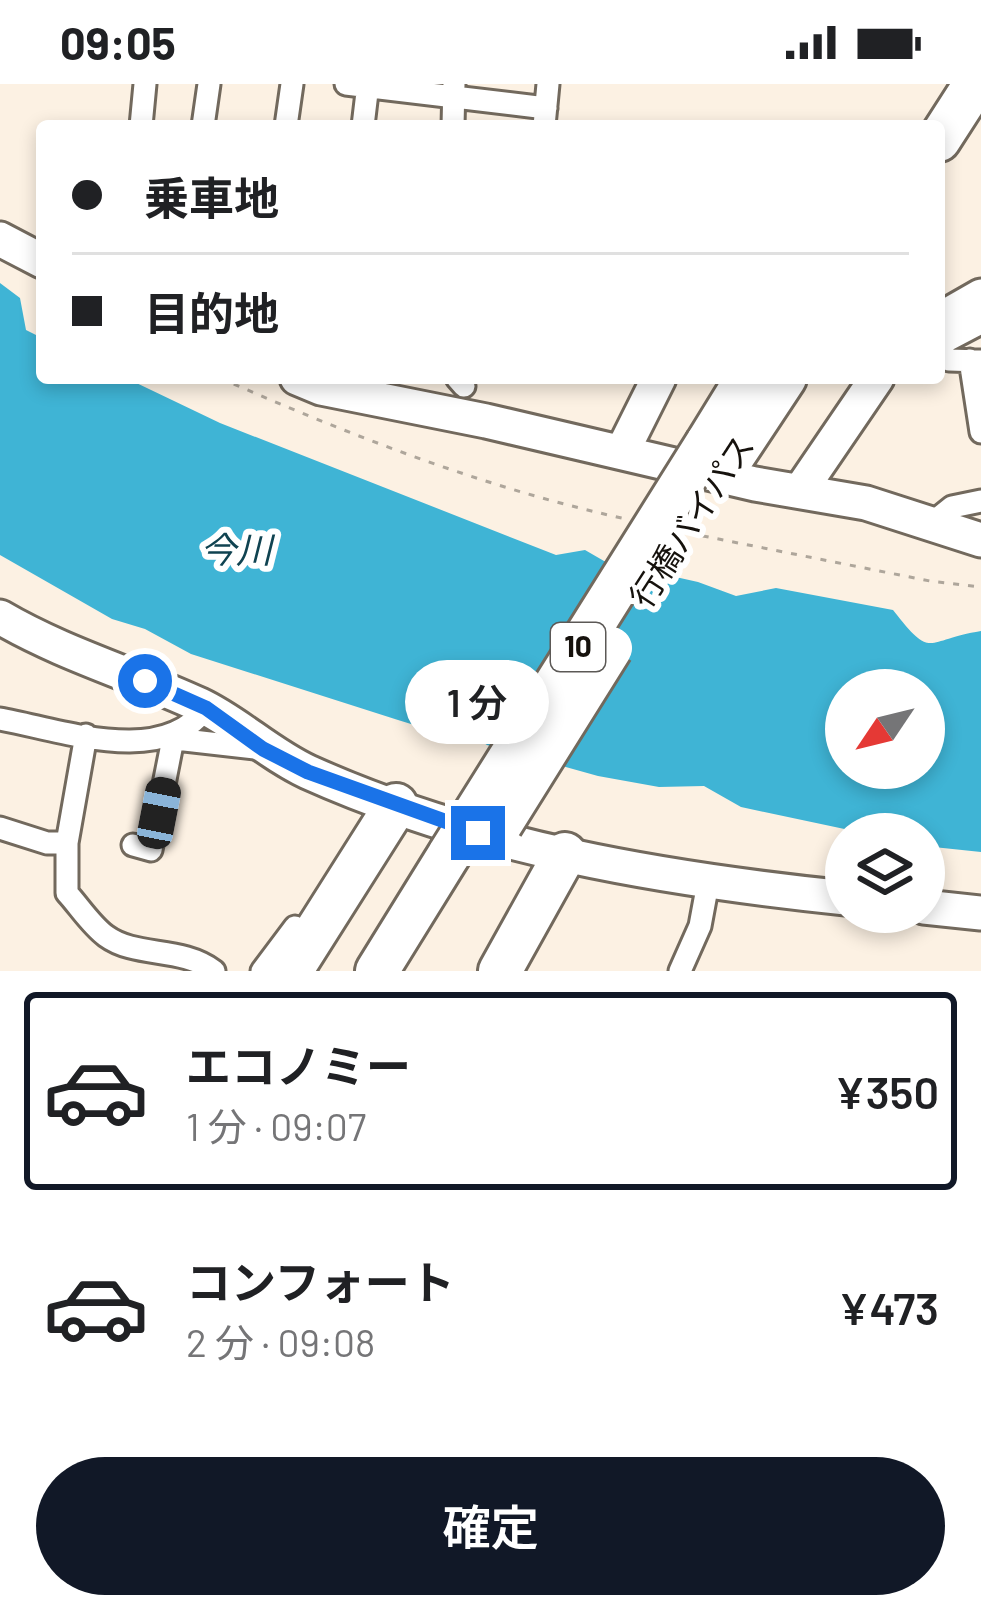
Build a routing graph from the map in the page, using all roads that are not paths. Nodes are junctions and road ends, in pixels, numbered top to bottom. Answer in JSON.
{"nodes":[{"id":1,"x":146,"y":84,"type":"edge"},
{"id":2,"x":209,"y":84,"type":"edge"},
{"id":3,"x":292,"y":84,"type":"edge"},
{"id":4,"x":548,"y":84,"type":"edge"},
{"id":5,"x":360,"y":85,"type":"edge"},
{"id":6,"x":454,"y":92,"type":"edge"},
{"id":7,"x":959,"y":106,"type":"edge"},
{"id":8,"x":545,"y":117,"type":"edge"},
{"id":9,"x":142,"y":120,"type":"edge"},
{"id":10,"x":204,"y":120,"type":"edge"},
{"id":11,"x":287,"y":120,"type":"edge"},
{"id":12,"x":363,"y":120,"type":"edge"},
{"id":13,"x":927,"y":120,"type":"edge"},
{"id":14,"x":0,"y":239,"type":"edge"},
{"id":15,"x":36,"y":258,"type":"edge"},
{"id":16,"x":981,"y":296,"type":"edge"},
{"id":17,"x":945,"y":317,"type":"edge"},
{"id":18,"x":981,"y":323,"type":"edge"},
{"id":19,"x":945,"y":344,"type":"edge"},
{"id":20,"x":945,"y":355,"type":"edge"},
{"id":21,"x":976,"y":361,"type":"edge"},
{"id":22,"x":311,"y":384,"type":"edge"},
{"id":23,"x":656,"y":384,"type":"edge"},
{"id":24,"x":745,"y":384,"type":"edge"},
{"id":25,"x":780,"y":384,"type":"edge"},
{"id":26,"x":873,"y":384,"type":"edge"},
{"id":27,"x":981,"y":432,"type":"edge"},
{"id":28,"x":721,"y":449,"type":"junction"},
{"id":29,"x":622,"y":452,"type":"junction"},
{"id":30,"x":800,"y":491,"type":"junction"},
{"id":31,"x":981,"y":501,"type":"edge"},
{"id":32,"x":932,"y":523,"type":"junction"},
{"id":33,"x":981,"y":541,"type":"edge"},
{"id":34,"x":0,"y":617,"type":"edge"},
{"id":35,"x":206,"y":708,"type":"junction"},
{"id":36,"x":0,"y":719,"type":"edge"},
{"id":37,"x":86,"y":734,"type":"junction"},
{"id":38,"x":170,"y":739,"type":"junction"},
{"id":39,"x":263,"y":749,"type":"junction"},
{"id":40,"x":396,"y":805,"type":"junction"},
{"id":41,"x":0,"y":828,"type":"edge"},
{"id":42,"x":67,"y":843,"type":"junction"},
{"id":43,"x":133,"y":844,"type":"dead end"},
{"id":44,"x":565,"y":854,"type":"junction"},
{"id":45,"x":464,"y":857,"type":"junction"},
{"id":46,"x":708,"y":883,"type":"junction"},
{"id":47,"x":825,"y":896,"type":"edge"},
{"id":48,"x":945,"y":909,"type":"edge"},
{"id":49,"x":981,"y":913,"type":"edge"},
{"id":50,"x":296,"y":927,"type":"dead end"},
{"id":51,"x":214,"y":971,"type":"edge"},
{"id":52,"x":262,"y":971,"type":"edge"},
{"id":53,"x":291,"y":971,"type":"edge"},
{"id":54,"x":377,"y":971,"type":"edge"},
{"id":55,"x":410,"y":971,"type":"edge"},
{"id":56,"x":500,"y":971,"type":"edge"},
{"id":57,"x":680,"y":971,"type":"edge"}],
"edges":[{"from":1,"to":9,"type":"street"},
{"from":2,"to":10,"type":"street"},
{"from":3,"to":11,"type":"street"},
{"from":4,"to":8,"type":"street"},
{"from":5,"to":6,"type":"street"},
{"from":5,"to":12,"type":"street"},
{"from":6,"to":8,"type":"street"},
{"from":7,"to":13,"type":"highway"},
{"from":14,"to":15,"type":"street"},
{"from":16,"to":17,"type":"street"},
{"from":18,"to":19,"type":"street"},
{"from":20,"to":21,"type":"street"},
{"from":21,"to":27,"type":"street"},
{"from":22,"to":29,"type":"street"},
{"from":23,"to":29,"type":"street"},
{"from":24,"to":28,"type":"highway","name":"行橋バイパス","number":"10"},
{"from":25,"to":28,"type":"highway","name":"行橋バイパス","number":"10"},
{"from":26,"to":30,"type":"street"},
{"from":28,"to":45,"type":"highway","name":"行橋バイパス","number":"10","bridge":true},
{"from":29,"to":30,"type":"street"},
{"from":30,"to":32,"type":"street"},
{"from":31,"to":32,"type":"street"},
{"from":32,"to":33,"type":"street"},
{"from":34,"to":35,"type":"street"},
{"from":35,"to":38,"type":"street"},
{"from":35,"to":39,"type":"street"},
{"from":36,"to":37,"type":"street"},
{"from":37,"to":38,"type":"street"},
{"from":37,"to":42,"type":"street"},
{"from":38,"to":39,"type":"street"},
{"from":38,"to":43,"type":"street"},
{"from":39,"to":40,"type":"street"},
{"from":40,"to":44,"type":"street"},
{"from":40,"to":53,"type":"highway"},
{"from":41,"to":42,"type":"street"},
{"from":42,"to":51,"type":"street"},
{"from":44,"to":46,"type":"street"},
{"from":44,"to":56,"type":"highway"},
{"from":45,"to":54,"type":"highway","name":"行橋バイパス","number":"10"},
{"from":45,"to":55,"type":"highway","name":"行橋バイパス","number":"10"},
{"from":46,"to":47,"type":"street"},
{"from":46,"to":57,"type":"street"},
{"from":48,"to":49,"type":"street"},
{"from":50,"to":52,"type":"street"}]}
